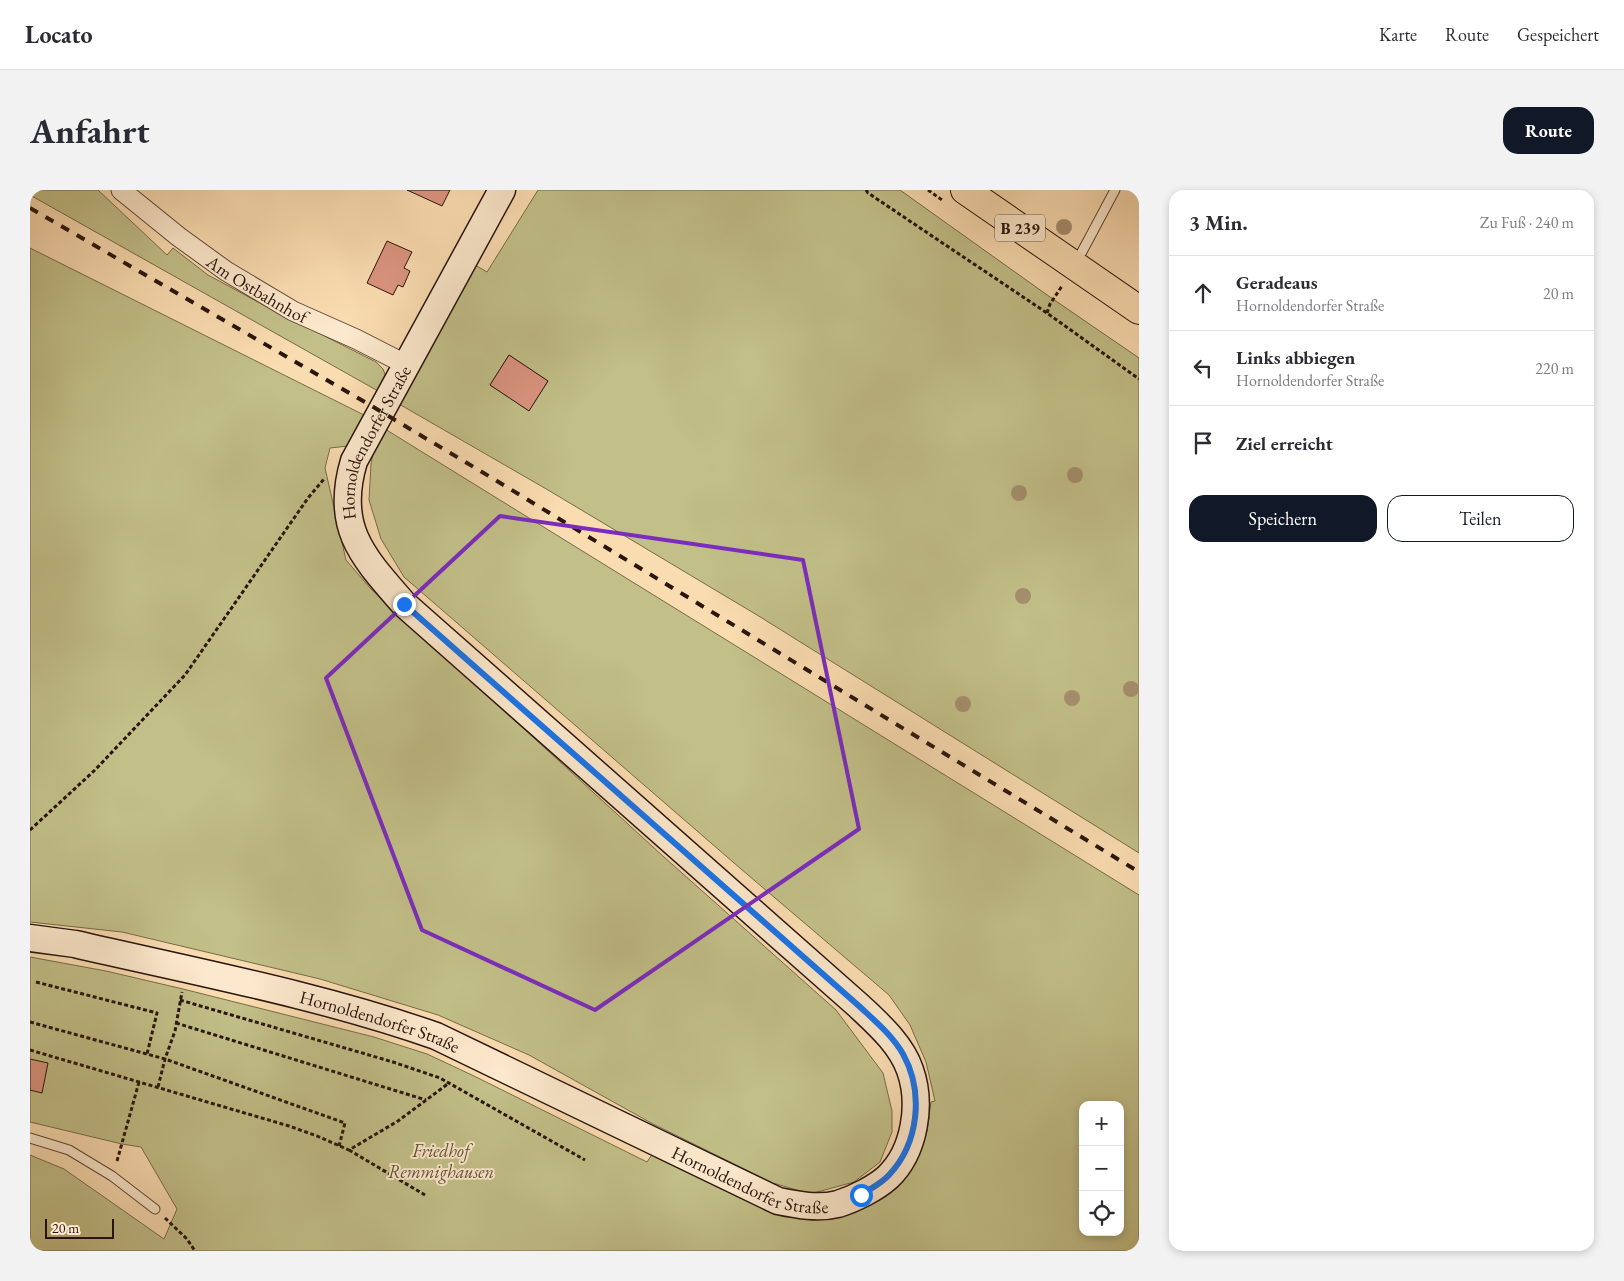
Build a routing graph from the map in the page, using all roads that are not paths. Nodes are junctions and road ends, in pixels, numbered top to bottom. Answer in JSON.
{"nodes":[{"id":1,"x":121,"y":190,"type":"edge"},
{"id":2,"x":502,"y":190,"type":"edge"},
{"id":3,"x":965,"y":190,"type":"edge"},
{"id":4,"x":1115,"y":190,"type":"edge"},
{"id":5,"x":1074,"y":265,"type":"junction"},
{"id":6,"x":1139,"y":310,"type":"edge"},
{"id":7,"x":407,"y":365,"type":"junction"},
{"id":8,"x":30,"y":938,"type":"edge"},
{"id":9,"x":30,"y":1138,"type":"edge"},
{"id":10,"x":155,"y":1209,"type":"road end"}],
"edges":[{"from":1,"to":7,"type":"street","name":"Am Ostbahnhof"},
{"from":2,"to":7,"type":"street","name":"Hornoldendorfer Straße"},
{"from":3,"to":5,"type":"main road","number":"B 239"},
{"from":4,"to":5,"type":"lane"},
{"from":5,"to":6,"type":"main road","number":"B 239"},
{"from":7,"to":8,"type":"street","name":"Hornoldendorfer Straße"},
{"from":9,"to":10,"type":"lane"}]}
